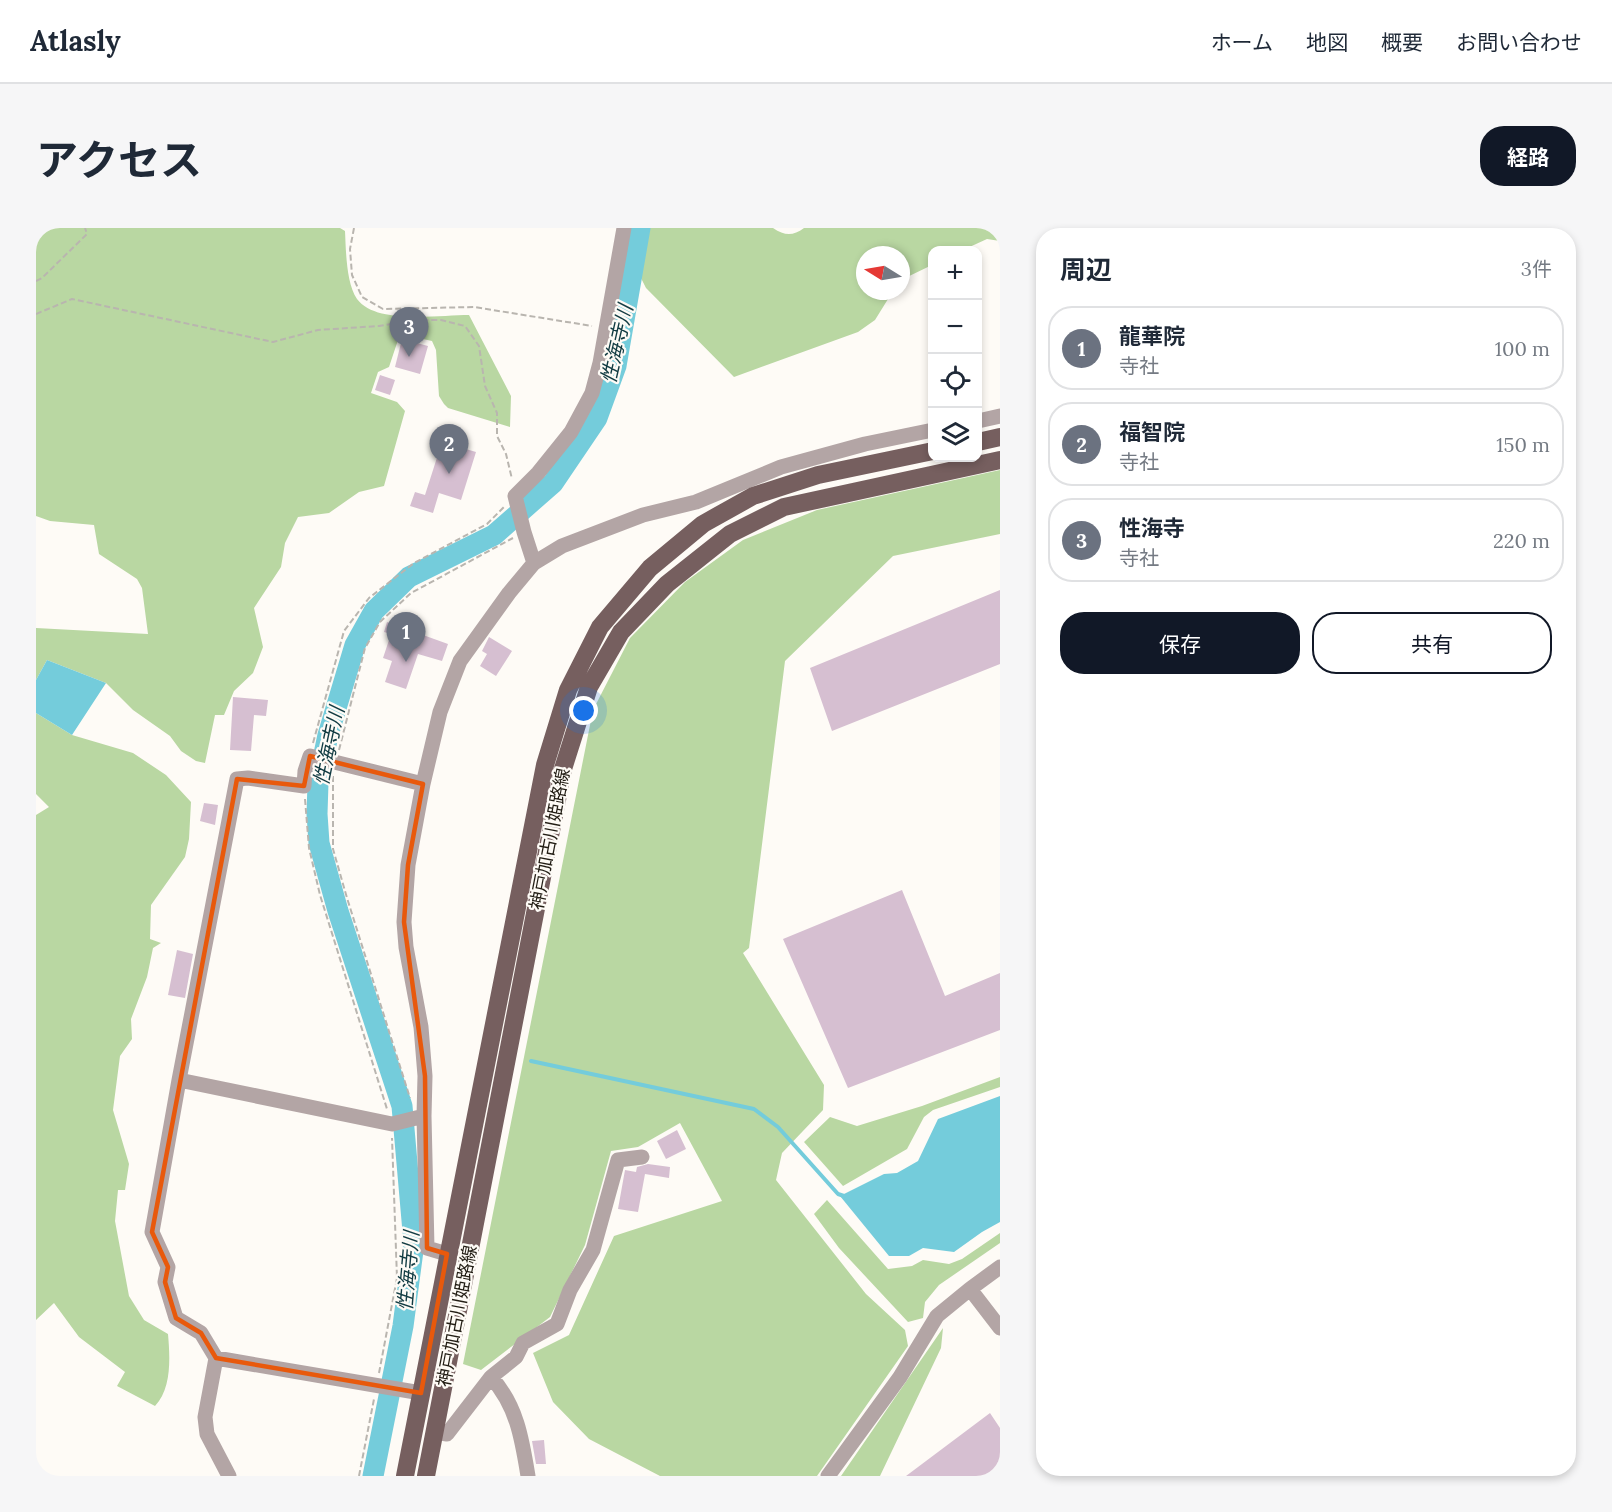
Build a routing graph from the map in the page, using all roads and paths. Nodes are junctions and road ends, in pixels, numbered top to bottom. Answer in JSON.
{"nodes":[{"id":1,"x":85,"y":228,"type":"edge"},
{"id":2,"x":354,"y":228,"type":"edge"},
{"id":3,"x":624,"y":228,"type":"edge"},
{"id":4,"x":36,"y":281,"type":"edge"},
{"id":5,"x":36,"y":314,"type":"edge"},
{"id":6,"x":607,"y":328,"type":"junction"},
{"id":7,"x":1000,"y":416,"type":"edge"},
{"id":8,"x":982,"y":420,"type":"edge"},
{"id":9,"x":928,"y":431,"type":"edge"},
{"id":10,"x":1000,"y":437,"type":"edge"},
{"id":11,"x":982,"y":441,"type":"edge"},
{"id":12,"x":928,"y":452,"type":"edge"},
{"id":13,"x":1000,"y":460,"type":"edge"},
{"id":14,"x":515,"y":496,"type":"junction"},
{"id":15,"x":524,"y":532,"type":"junction"},
{"id":16,"x":534,"y":563,"type":"junction"},
{"id":17,"x":310,"y":756,"type":"junction"},
{"id":18,"x":336,"y":762,"type":"junction"},
{"id":19,"x":423,"y":784,"type":"junction"},
{"id":20,"x":179,"y":1080,"type":"junction"},
{"id":21,"x":420,"y":1117,"type":"junction"},
{"id":22,"x":642,"y":1157,"type":"dead end"},
{"id":23,"x":447,"y":1254,"type":"junction"},
{"id":24,"x":1000,"y":1267,"type":"edge"},
{"id":25,"x":970,"y":1289,"type":"junction"},
{"id":26,"x":1000,"y":1328,"type":"edge"},
{"id":27,"x":216,"y":1358,"type":"junction"},
{"id":28,"x":492,"y":1377,"type":"junction"},
{"id":29,"x":417,"y":1392,"type":"junction"},
{"id":30,"x":434,"y":1432,"type":"junction"},
{"id":31,"x":229,"y":1476,"type":"edge"},
{"id":32,"x":405,"y":1476,"type":"edge"},
{"id":33,"x":426,"y":1476,"type":"edge"},
{"id":34,"x":528,"y":1476,"type":"edge"},
{"id":35,"x":828,"y":1476,"type":"edge"}],
"edges":[{"from":1,"to":4,"type":"path"},
{"from":2,"to":6,"type":"path"},
{"from":3,"to":6,"type":"street"},
{"from":5,"to":14,"type":"path"},
{"from":6,"to":14,"type":"street"},
{"from":7,"to":8,"type":"street"},
{"from":9,"to":16,"type":"street"},
{"from":10,"to":11,"type":"main road"},
{"from":12,"to":23,"type":"main road","name":"神戸加古川姫路線"},
{"from":13,"to":30,"type":"main road","name":"神戸加古川姫路線"},
{"from":14,"to":15,"type":"street"},
{"from":14,"to":17,"type":"path"},
{"from":15,"to":16,"type":"street"},
{"from":15,"to":18,"type":"path"},
{"from":16,"to":19,"type":"street"},
{"from":17,"to":18,"type":"street"},
{"from":17,"to":20,"type":"street"},
{"from":18,"to":19,"type":"street"},
{"from":18,"to":21,"type":"path"},
{"from":19,"to":21,"type":"street"},
{"from":20,"to":21,"type":"street"},
{"from":20,"to":27,"type":"street"},
{"from":21,"to":23,"type":"street"},
{"from":22,"to":28,"type":"street"},
{"from":23,"to":29,"type":"main road","name":"神戸加古川姫路線"},
{"from":24,"to":25,"type":"street"},
{"from":25,"to":26,"type":"street"},
{"from":25,"to":35,"type":"street"},
{"from":27,"to":29,"type":"street"},
{"from":27,"to":31,"type":"street"},
{"from":28,"to":30,"type":"street"},
{"from":28,"to":34,"type":"street"},
{"from":29,"to":32,"type":"main road","name":"神戸加古川姫路線"},
{"from":30,"to":33,"type":"main road","name":"神戸加古川姫路線"}]}
